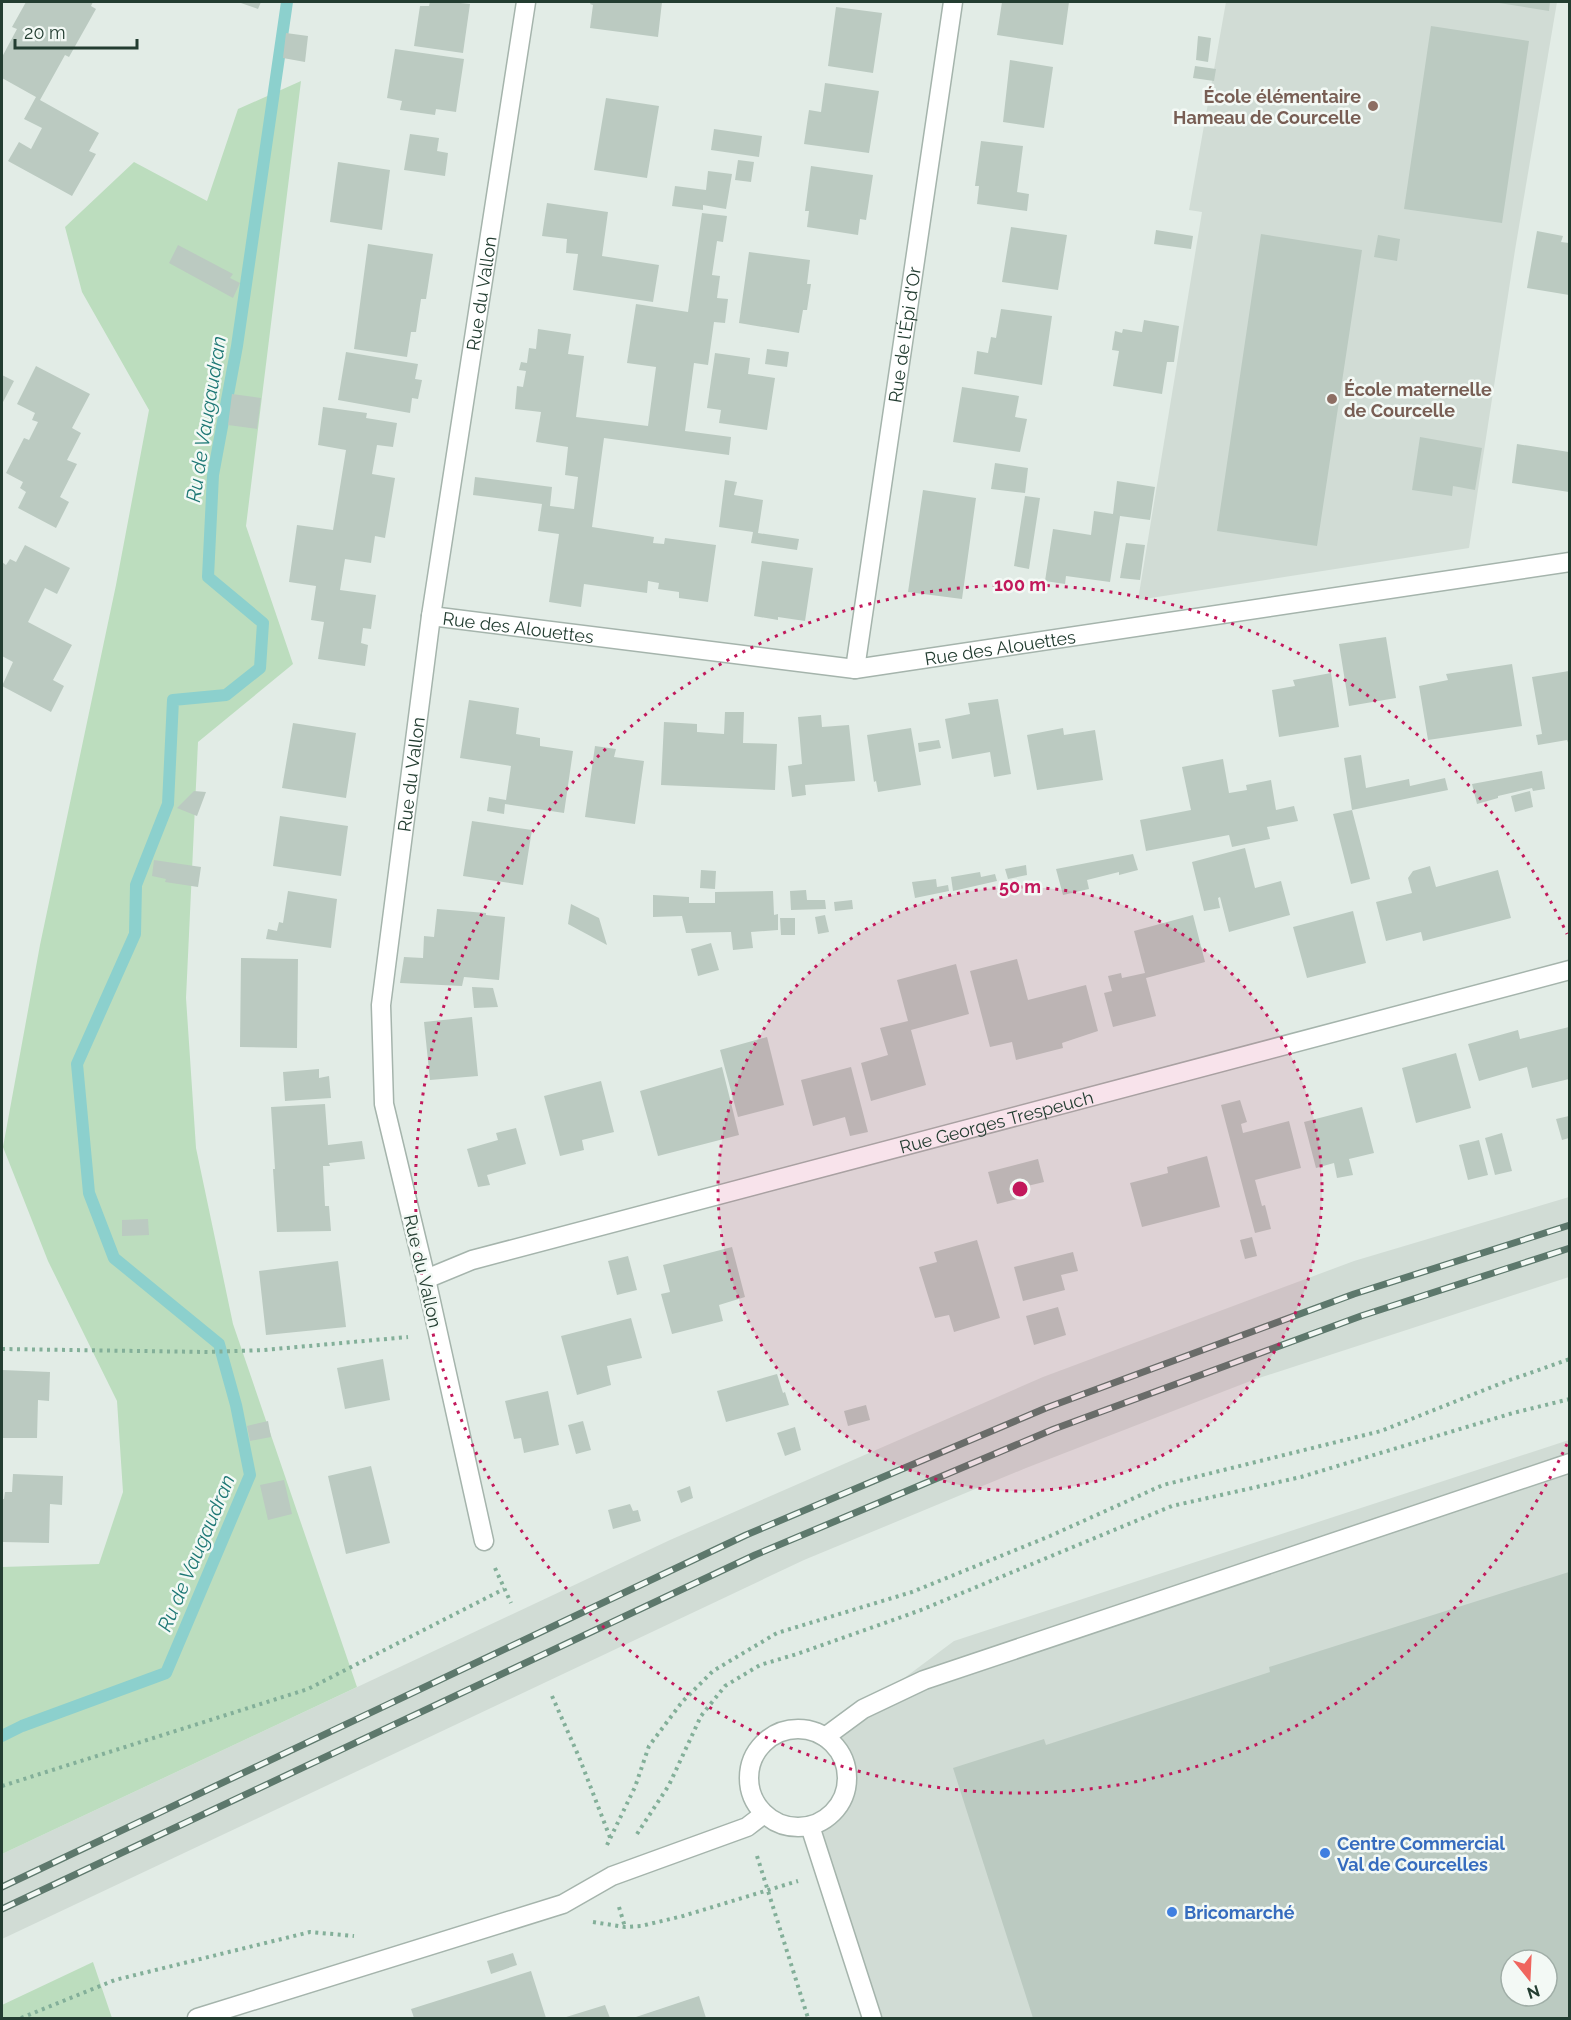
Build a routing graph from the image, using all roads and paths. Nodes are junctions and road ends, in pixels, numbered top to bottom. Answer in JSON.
{"nodes":[{"id":1,"x":526,"y":2,"type":"edge"},
{"id":2,"x":953,"y":2,"type":"edge"},
{"id":3,"x":1569,"y":562,"type":"edge"},
{"id":4,"x":431,"y":616,"type":"junction"},
{"id":5,"x":855,"y":669,"type":"junction"},
{"id":6,"x":1569,"y":970,"type":"edge"},
{"id":7,"x":426,"y":1279,"type":"junction"},
{"id":8,"x":437,"y":1334,"type":"junction"},
{"id":9,"x":2,"y":1349,"type":"edge"},
{"id":10,"x":1569,"y":1359,"type":"edge"},
{"id":11,"x":1569,"y":1399,"type":"edge"},
{"id":12,"x":1569,"y":1463,"type":"edge"},
{"id":13,"x":484,"y":1541,"type":"joint"},
{"id":14,"x":504,"y":1589,"type":"junction"},
{"id":15,"x":511,"y":1603,"type":"dead end"},
{"id":16,"x":552,"y":1696,"type":"dead end"},
{"id":17,"x":825,"y":1737,"type":"junction"},
{"id":18,"x":2,"y":1785,"type":"edge"},
{"id":19,"x":764,"y":1814,"type":"junction"},
{"id":20,"x":810,"y":1826,"type":"junction"},
{"id":21,"x":747,"y":1827,"type":"junction"},
{"id":22,"x":824,"y":1872,"type":"junction"},
{"id":23,"x":612,"y":1876,"type":"junction"},
{"id":24,"x":768,"y":1891,"type":"junction"},
{"id":25,"x":563,"y":1904,"type":"junction"},
{"id":26,"x":365,"y":1936,"type":"dead end"},
{"id":27,"x":21,"y":2019,"type":"edge"},
{"id":28,"x":197,"y":2019,"type":"edge"},
{"id":29,"x":808,"y":2019,"type":"edge"},
{"id":30,"x":872,"y":2019,"type":"edge"}],
"edges":[{"from":1,"to":4,"type":"street","name":"Rue du Vallon"},
{"from":2,"to":5,"type":"street","name":"Rue de l'Épi d'Or"},
{"from":3,"to":5,"type":"street","name":"Rue des Alouettes"},
{"from":4,"to":5,"type":"street","name":"Rue des Alouettes"},
{"from":4,"to":7,"type":"street","name":"Rue du Vallon"},
{"from":6,"to":7,"type":"street","name":"Rue Georges Trespeuch"},
{"from":7,"to":8,"type":"street","name":"Rue du Vallon"},
{"from":8,"to":9,"type":"path"},
{"from":8,"to":13,"type":"street","name":"Rue du Vallon"},
{"from":10,"to":16,"type":"path"},
{"from":11,"to":23,"type":"path"},
{"from":12,"to":17,"type":"street"},
{"from":13,"to":14,"type":"path"},
{"from":14,"to":15,"type":"path"},
{"from":14,"to":18,"type":"path"},
{"from":17,"to":19,"type":"street"},
{"from":17,"to":20,"type":"street"},
{"from":19,"to":20,"type":"street"},
{"from":19,"to":21,"type":"street"},
{"from":20,"to":22,"type":"street"},
{"from":21,"to":23,"type":"street"},
{"from":21,"to":24,"type":"path"},
{"from":22,"to":24,"type":"path"},
{"from":22,"to":30,"type":"street"},
{"from":23,"to":25,"type":"street"},
{"from":24,"to":25,"type":"path"},
{"from":24,"to":29,"type":"path"},
{"from":25,"to":28,"type":"street"},
{"from":26,"to":27,"type":"path"}]}
